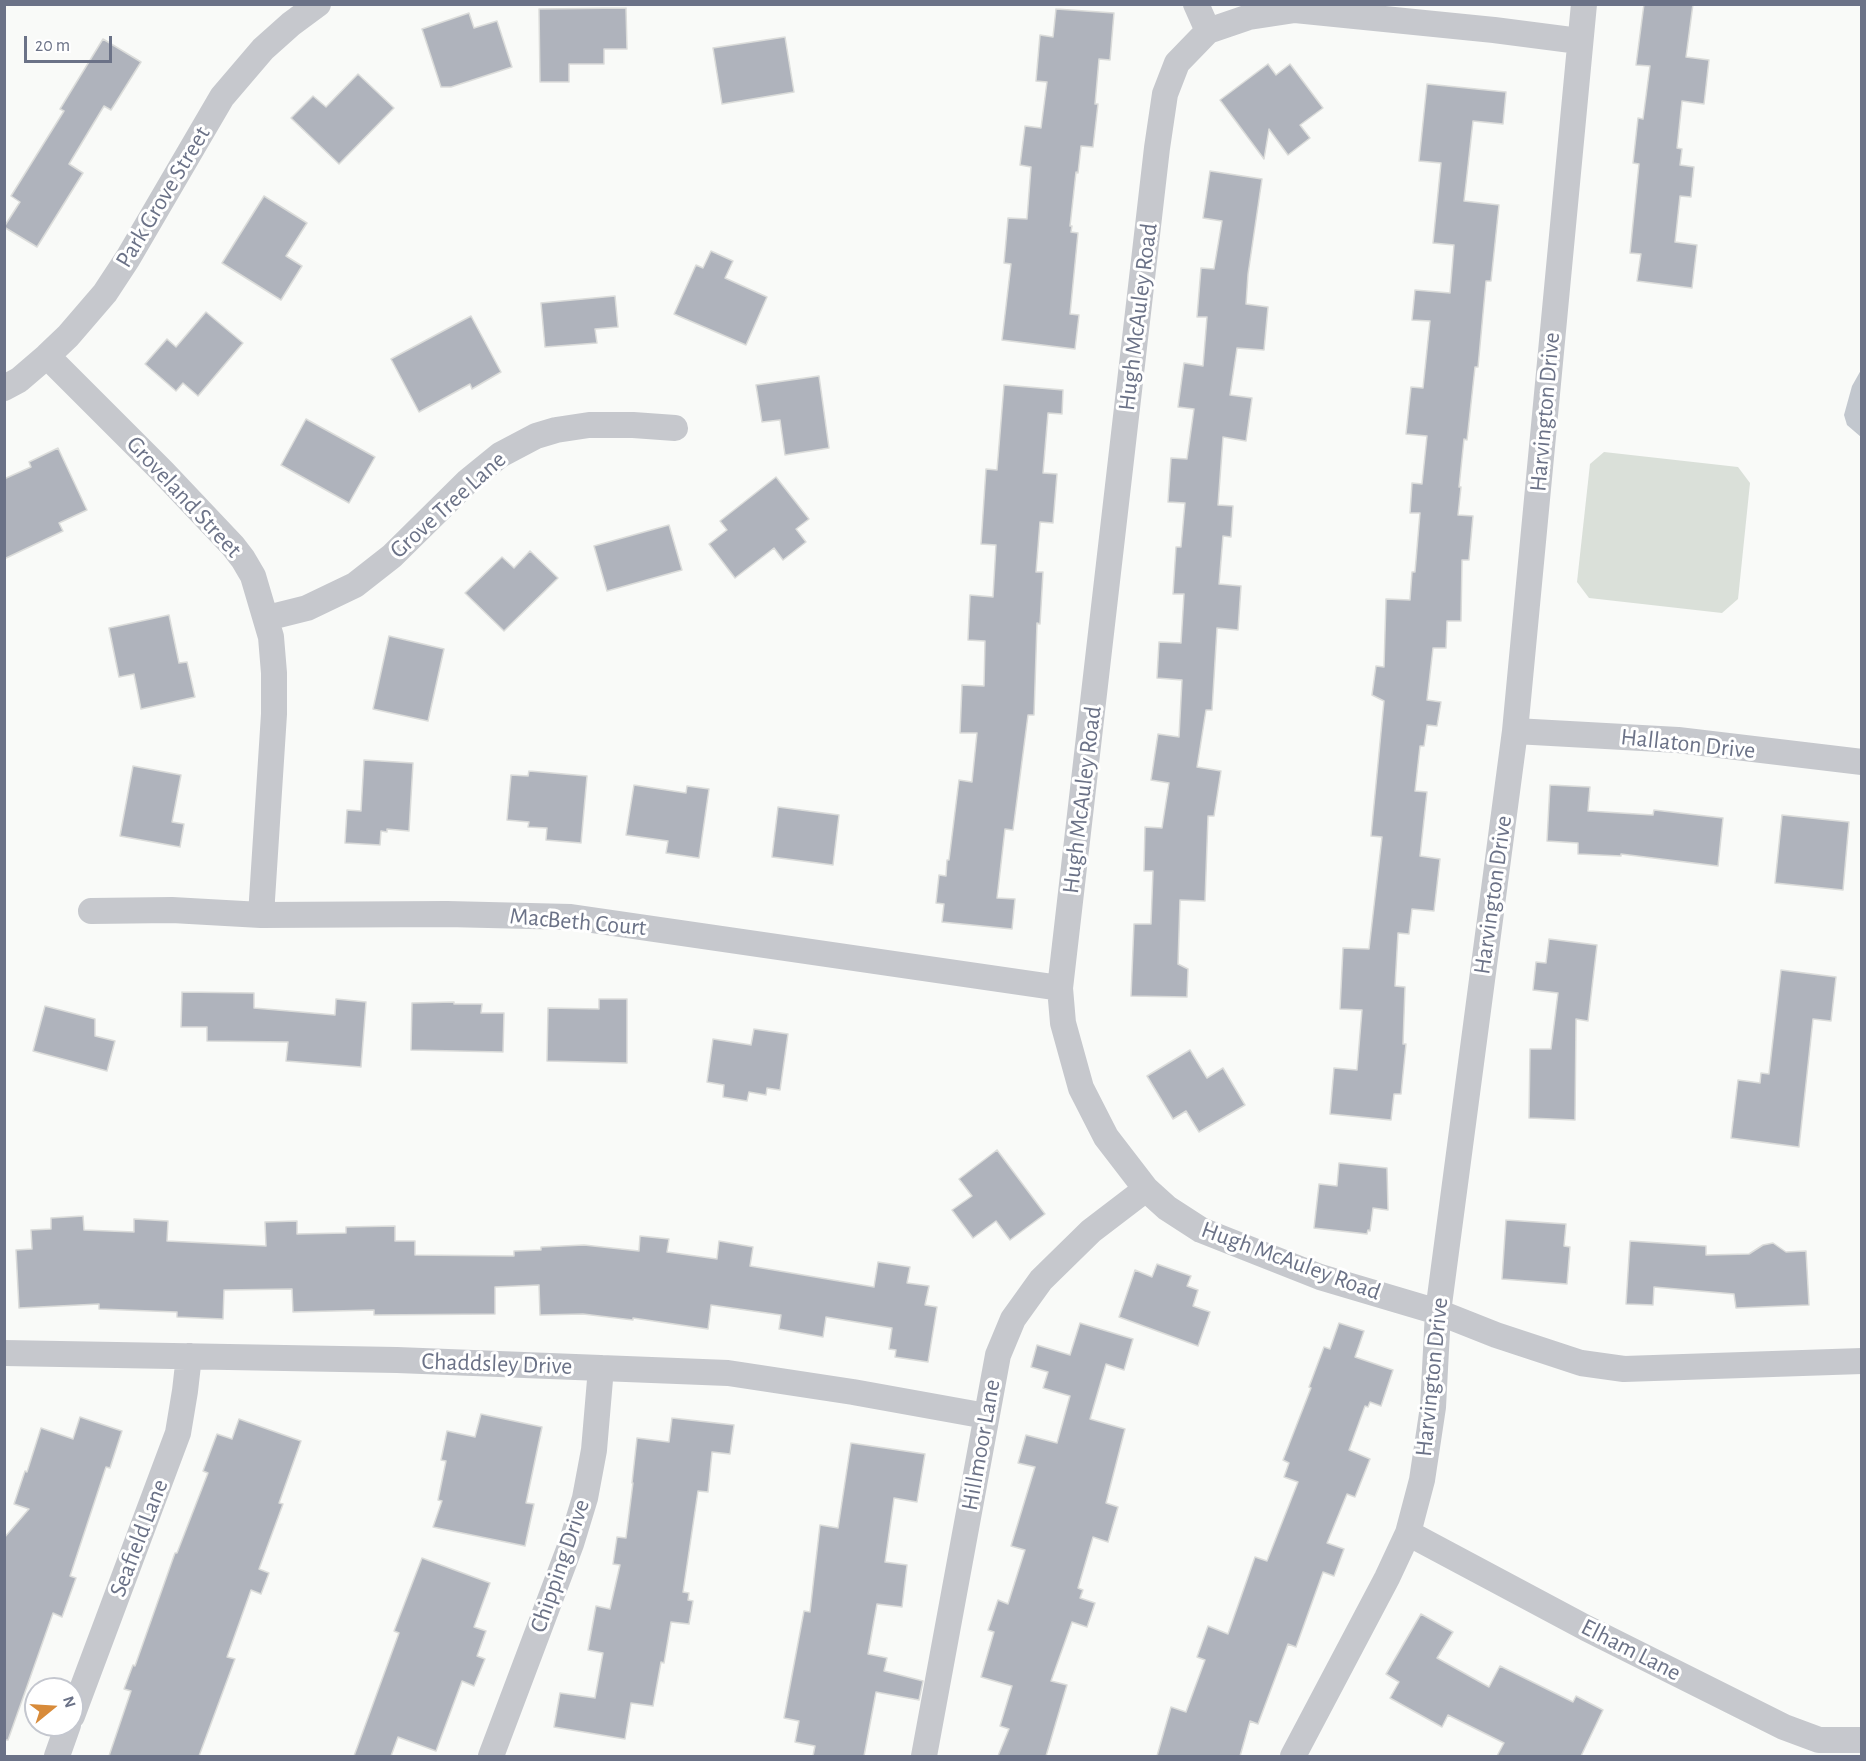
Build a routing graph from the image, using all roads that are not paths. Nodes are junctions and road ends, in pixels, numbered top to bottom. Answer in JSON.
{"nodes":[{"id":1,"x":318,"y":4,"type":"edge"},
{"id":2,"x":1196,"y":4,"type":"edge"},
{"id":3,"x":1584,"y":4,"type":"edge"},
{"id":4,"x":1208,"y":31,"type":"junction"},
{"id":5,"x":1580,"y":41,"type":"junction"},
{"id":6,"x":47,"y":357,"type":"junction"},
{"id":7,"x":4,"y":388,"type":"edge"},
{"id":8,"x":675,"y":428,"type":"dead end"},
{"id":9,"x":267,"y":618,"type":"junction"},
{"id":10,"x":1515,"y":731,"type":"junction"},
{"id":11,"x":1862,"y":762,"type":"edge"},
{"id":12,"x":91,"y":911,"type":"dead end"},
{"id":13,"x":261,"y":915,"type":"junction"},
{"id":14,"x":1060,"y":988,"type":"junction"},
{"id":15,"x":1146,"y":1189,"type":"junction"},
{"id":16,"x":1438,"y":1312,"type":"junction"},
{"id":17,"x":4,"y":1353,"type":"edge"},
{"id":18,"x":189,"y":1356,"type":"junction"},
{"id":19,"x":1862,"y":1361,"type":"edge"},
{"id":20,"x":601,"y":1368,"type":"junction"},
{"id":21,"x":986,"y":1416,"type":"junction"},
{"id":22,"x":1408,"y":1533,"type":"junction"},
{"id":23,"x":84,"y":1684,"type":"edge"},
{"id":24,"x":64,"y":1737,"type":"edge"},
{"id":25,"x":1862,"y":1740,"type":"edge"},
{"id":26,"x":495,"y":1755,"type":"edge"},
{"id":27,"x":57,"y":1756,"type":"edge"},
{"id":28,"x":924,"y":1756,"type":"edge"},
{"id":29,"x":1293,"y":1756,"type":"edge"}],
"edges":[{"from":1,"to":6,"type":"street","name":"Park Grove Street"},
{"from":2,"to":4,"type":"street"},
{"from":3,"to":5,"type":"street","name":"Harvington Drive"},
{"from":4,"to":5,"type":"street","name":"Hugh McAuley Road"},
{"from":4,"to":14,"type":"street","name":"Hugh McAuley Road"},
{"from":5,"to":10,"type":"street","name":"Harvington Drive"},
{"from":6,"to":7,"type":"street","name":"Park Grove Street"},
{"from":6,"to":9,"type":"street","name":"Groveland Street"},
{"from":8,"to":9,"type":"street","name":"Grove Tree Lane"},
{"from":9,"to":13,"type":"street","name":"Groveland Street"},
{"from":10,"to":11,"type":"street","name":"Hallaton Drive"},
{"from":10,"to":16,"type":"street","name":"Harvington Drive"},
{"from":12,"to":13,"type":"street","name":"MacBeth Court"},
{"from":13,"to":14,"type":"street","name":"MacBeth Court"},
{"from":14,"to":15,"type":"street","name":"Hugh McAuley Road"},
{"from":15,"to":16,"type":"street","name":"Hugh McAuley Road"},
{"from":15,"to":21,"type":"street","name":"Hillmoor Lane"},
{"from":16,"to":19,"type":"street","name":"Hugh McAuley Road"},
{"from":16,"to":22,"type":"street","name":"Harvington Drive"},
{"from":17,"to":18,"type":"street","name":"Chaddsley Drive"},
{"from":18,"to":20,"type":"street","name":"Chaddsley Drive"},
{"from":18,"to":23,"type":"street","name":"Seafield Lane"},
{"from":20,"to":21,"type":"street","name":"Chaddsley Drive"},
{"from":20,"to":26,"type":"street","name":"Chipping Drive"},
{"from":21,"to":28,"type":"street","name":"Hillmoor Lane"},
{"from":22,"to":25,"type":"street","name":"Elham Lane"},
{"from":22,"to":29,"type":"street","name":"Harvington Drive"},
{"from":24,"to":27,"type":"street"}]}
